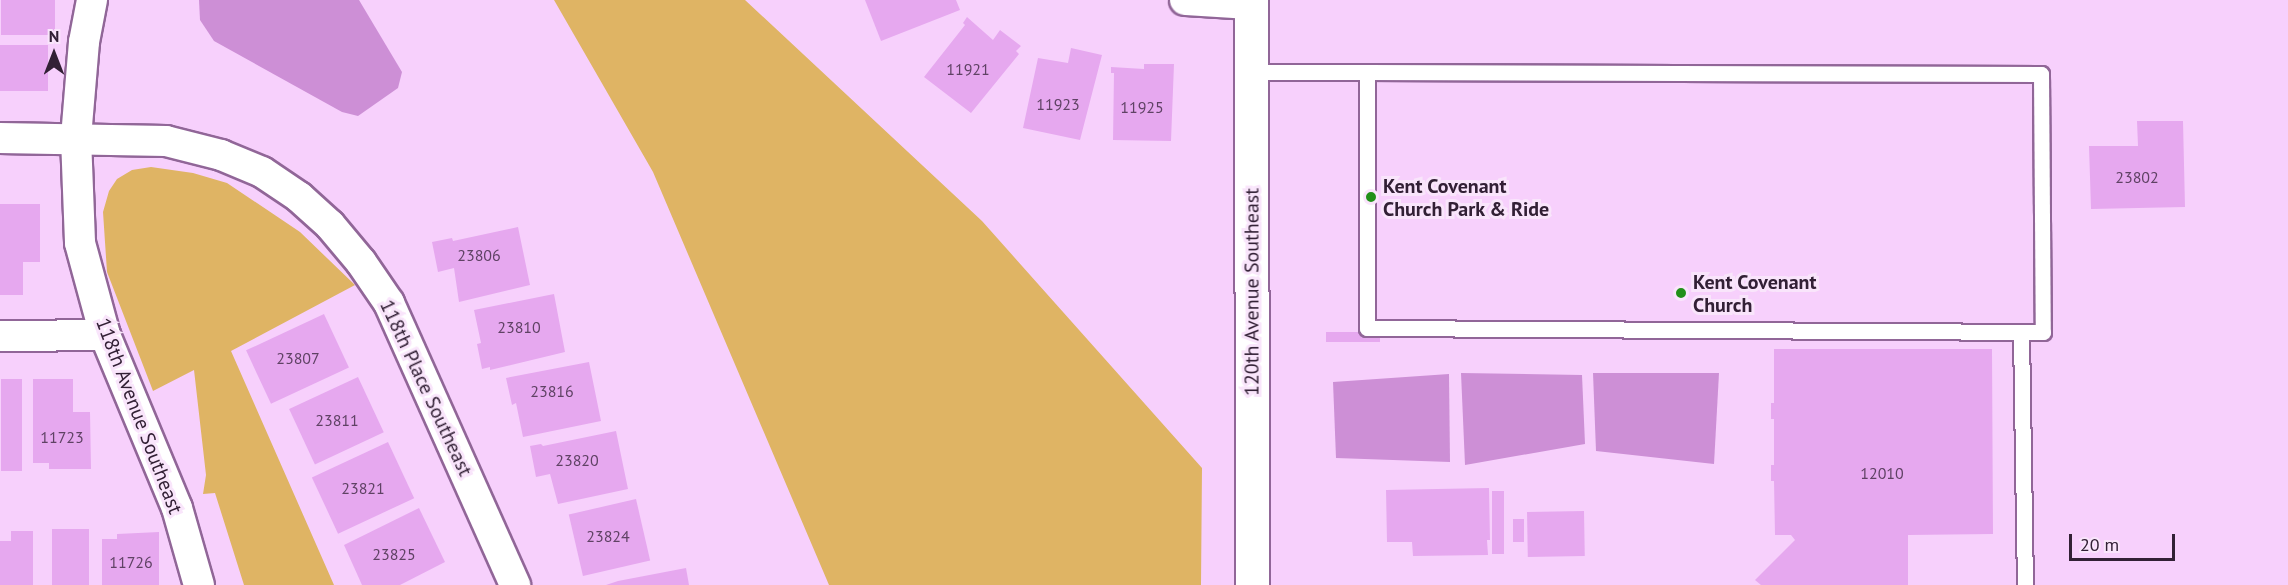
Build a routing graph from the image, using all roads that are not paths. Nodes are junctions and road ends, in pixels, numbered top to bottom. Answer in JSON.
{"nodes":[{"id":1,"x":92,"y":0,"type":"edge"},
{"id":2,"x":1185,"y":0,"type":"edge"},
{"id":3,"x":1251,"y":2,"type":"edge"},
{"id":4,"x":1251,"y":72,"type":"junction"},
{"id":5,"x":1367,"y":72,"type":"junction"},
{"id":6,"x":0,"y":138,"type":"edge"},
{"id":7,"x":76,"y":138,"type":"junction"},
{"id":8,"x":2021,"y":332,"type":"junction"},
{"id":9,"x":105,"y":335,"type":"junction"},
{"id":10,"x":0,"y":336,"type":"edge"},
{"id":11,"x":199,"y":585,"type":"edge"},
{"id":12,"x":515,"y":585,"type":"edge"},
{"id":13,"x":1252,"y":585,"type":"edge"},
{"id":14,"x":2025,"y":585,"type":"edge"}],
"edges":[{"from":1,"to":7,"type":"street","name":"118th Avenue Southeast"},
{"from":2,"to":3,"type":"street"},
{"from":3,"to":4,"type":"street","name":"120th Avenue Southeast"},
{"from":4,"to":5,"type":"lane"},
{"from":4,"to":13,"type":"street","name":"120th Avenue Southeast"},
{"from":5,"to":8,"type":"lane"},
{"from":5,"to":8,"type":"lane"},
{"from":6,"to":7,"type":"street","name":"118th Place Southeast"},
{"from":7,"to":9,"type":"street","name":"118th Avenue Southeast"},
{"from":7,"to":12,"type":"street","name":"118th Place Southeast"},
{"from":8,"to":14,"type":"lane"},
{"from":9,"to":10,"type":"street"},
{"from":9,"to":11,"type":"street","name":"118th Avenue Southeast"}]}
